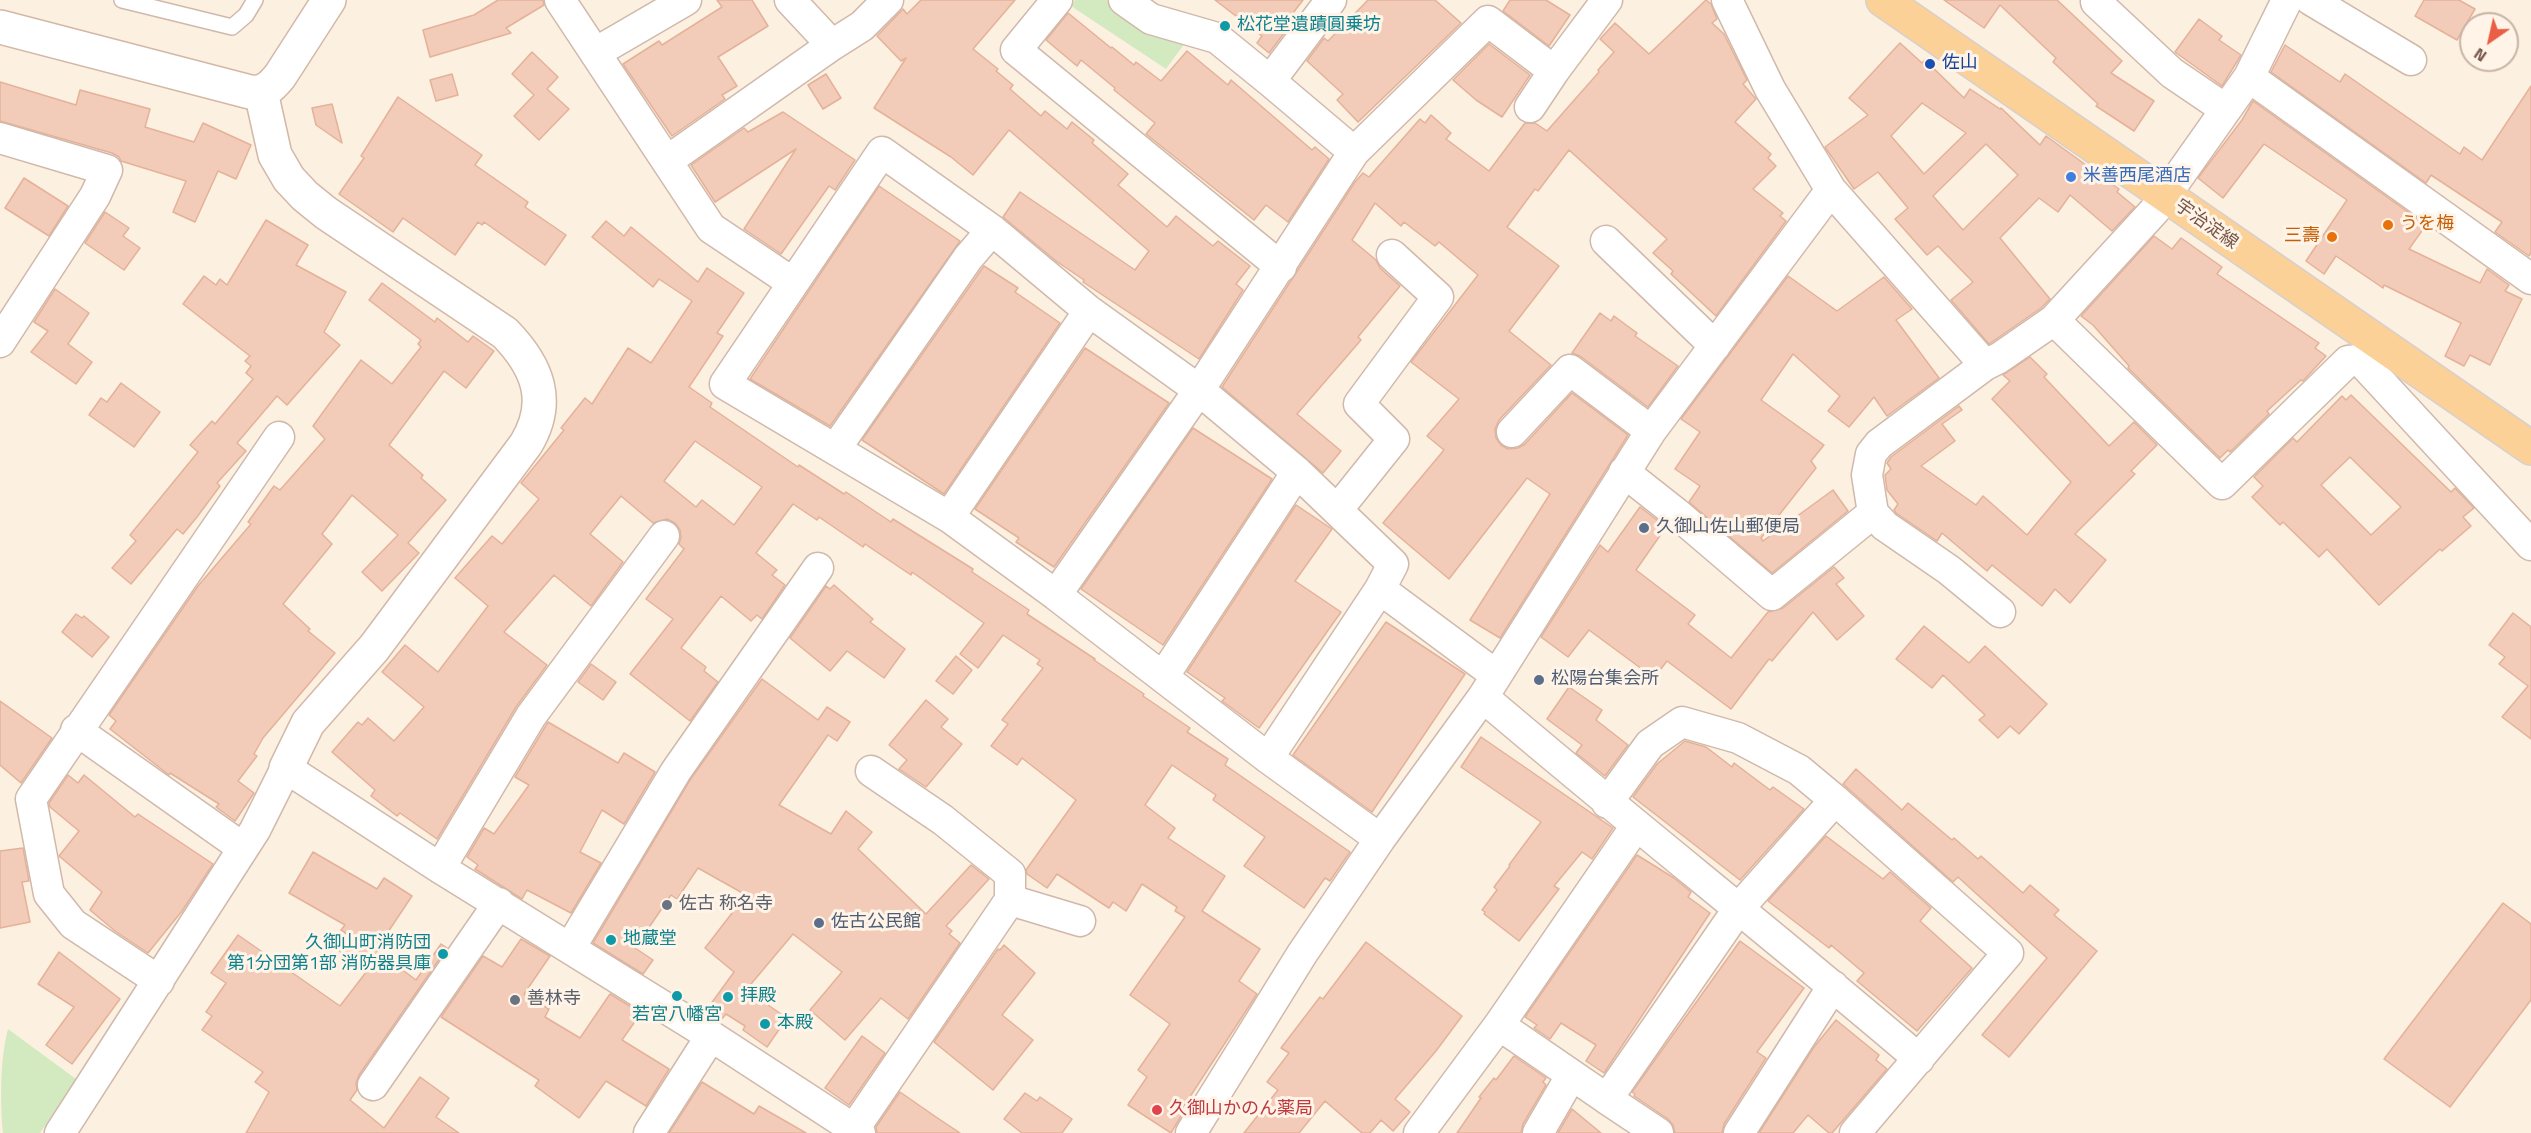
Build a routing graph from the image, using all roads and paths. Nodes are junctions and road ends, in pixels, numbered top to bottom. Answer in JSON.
{"nodes":[{"id":1,"x":122,"y":0,"type":"edge"},
{"id":2,"x":255,"y":0,"type":"edge"},
{"id":3,"x":329,"y":0,"type":"edge"},
{"id":4,"x":560,"y":0,"type":"edge"},
{"id":5,"x":686,"y":0,"type":"edge"},
{"id":6,"x":790,"y":0,"type":"edge"},
{"id":7,"x":888,"y":0,"type":"edge"},
{"id":8,"x":1057,"y":0,"type":"edge"},
{"id":9,"x":1124,"y":0,"type":"edge"},
{"id":10,"x":1330,"y":0,"type":"edge"},
{"id":11,"x":1607,"y":0,"type":"edge"},
{"id":12,"x":1728,"y":0,"type":"edge"},
{"id":13,"x":1883,"y":0,"type":"edge"},
{"id":14,"x":2287,"y":0,"type":"edge"},
{"id":15,"x":2311,"y":0,"type":"edge"},
{"id":16,"x":2096,"y":2,"type":"dead end"},
{"id":17,"x":1158,"y":10,"type":"edge"},
{"id":18,"x":0,"y":27,"type":"edge"},
{"id":19,"x":832,"y":45,"type":"junction"},
{"id":20,"x":595,"y":53,"type":"junction"},
{"id":21,"x":2411,"y":60,"type":"dead end"},
{"id":22,"x":1554,"y":71,"type":"junction"},
{"id":23,"x":2249,"y":77,"type":"junction"},
{"id":24,"x":1270,"y":81,"type":"junction"},
{"id":25,"x":261,"y":92,"type":"junction"},
{"id":26,"x":1530,"y":107,"type":"dead end"},
{"id":27,"x":2225,"y":109,"type":"junction"},
{"id":28,"x":0,"y":138,"type":"edge"},
{"id":29,"x":1354,"y":152,"type":"junction"},
{"id":30,"x":667,"y":161,"type":"junction"},
{"id":31,"x":1831,"y":190,"type":"junction"},
{"id":32,"x":2166,"y":196,"type":"junction"},
{"id":33,"x":992,"y":230,"type":"junction"},
{"id":34,"x":1606,"y":241,"type":"dead end"},
{"id":35,"x":1392,"y":255,"type":"dead end"},
{"id":36,"x":1281,"y":267,"type":"junction"},
{"id":37,"x":2531,"y":279,"type":"edge"},
{"id":38,"x":793,"y":283,"type":"junction"},
{"id":39,"x":1089,"y":311,"type":"junction"},
{"id":40,"x":2054,"y":320,"type":"junction"},
{"id":41,"x":0,"y":342,"type":"edge"},
{"id":42,"x":1715,"y":346,"type":"junction"},
{"id":43,"x":2366,"y":350,"type":"junction"},
{"id":44,"x":1985,"y":365,"type":"junction"},
{"id":45,"x":1199,"y":390,"type":"junction"},
{"id":46,"x":1651,"y":431,"type":"junction"},
{"id":47,"x":1512,"y":432,"type":"dead end"},
{"id":48,"x":279,"y":437,"type":"dead end"},
{"id":49,"x":836,"y":448,"type":"junction"},
{"id":50,"x":2531,"y":448,"type":"edge"},
{"id":51,"x":1297,"y":472,"type":"junction"},
{"id":52,"x":1624,"y":472,"type":"junction"},
{"id":53,"x":1338,"y":509,"type":"junction"},
{"id":54,"x":1873,"y":513,"type":"junction"},
{"id":55,"x":949,"y":517,"type":"junction"},
{"id":56,"x":664,"y":536,"type":"dead end"},
{"id":57,"x":2531,"y":545,"type":"edge"},
{"id":58,"x":818,"y":568,"type":"dead end"},
{"id":59,"x":1380,"y":589,"type":"junction"},
{"id":60,"x":1056,"y":595,"type":"junction"},
{"id":61,"x":2000,"y":612,"type":"dead end"},
{"id":62,"x":1163,"y":676,"type":"junction"},
{"id":63,"x":1489,"y":686,"type":"junction"},
{"id":64,"x":76,"y":730,"type":"junction"},
{"id":65,"x":1268,"y":758,"type":"junction"},
{"id":66,"x":286,"y":768,"type":"junction"},
{"id":67,"x":871,"y":771,"type":"dead end"},
{"id":68,"x":1835,"y":800,"type":"junction"},
{"id":69,"x":1607,"y":803,"type":"junction"},
{"id":70,"x":1636,"y":826,"type":"junction"},
{"id":71,"x":1380,"y":839,"type":"junction"},
{"id":72,"x":243,"y":848,"type":"junction"},
{"id":73,"x":440,"y":868,"type":"junction"},
{"id":74,"x":1010,"y":900,"type":"junction"},
{"id":75,"x":499,"y":903,"type":"junction"},
{"id":76,"x":1739,"y":908,"type":"junction"},
{"id":77,"x":1080,"y":921,"type":"dead end"},
{"id":78,"x":570,"y":948,"type":"junction"},
{"id":79,"x":159,"y":981,"type":"junction"},
{"id":80,"x":1833,"y":986,"type":"junction"},
{"id":81,"x":1499,"y":1025,"type":"junction"},
{"id":82,"x":711,"y":1036,"type":"junction"},
{"id":83,"x":1919,"y":1059,"type":"junction"},
{"id":84,"x":1571,"y":1076,"type":"junction"},
{"id":85,"x":374,"y":1085,"type":"dead end"},
{"id":86,"x":1607,"y":1098,"type":"junction"},
{"id":87,"x":857,"y":1131,"type":"edge"},
{"id":88,"x":60,"y":1133,"type":"edge"},
{"id":89,"x":649,"y":1133,"type":"edge"},
{"id":90,"x":1191,"y":1133,"type":"edge"},
{"id":91,"x":1419,"y":1133,"type":"edge"},
{"id":92,"x":1538,"y":1133,"type":"edge"},
{"id":93,"x":1658,"y":1133,"type":"edge"},
{"id":94,"x":1739,"y":1133,"type":"edge"},
{"id":95,"x":1855,"y":1133,"type":"edge"}],
"edges":[{"from":1,"to":2,"type":"lane"},
{"from":3,"to":25,"type":"street"},
{"from":4,"to":20,"type":"street"},
{"from":5,"to":20,"type":"street"},
{"from":6,"to":19,"type":"street"},
{"from":7,"to":19,"type":"street"},
{"from":8,"to":36,"type":"street"},
{"from":9,"to":17,"type":"street"},
{"from":10,"to":24,"type":"street"},
{"from":11,"to":22,"type":"street"},
{"from":12,"to":31,"type":"street"},
{"from":13,"to":32,"type":"main road","name":"宇治淀線"},
{"from":14,"to":23,"type":"street"},
{"from":15,"to":21,"type":"street"},
{"from":16,"to":27,"type":"street"},
{"from":17,"to":24,"type":"street"},
{"from":18,"to":25,"type":"street"},
{"from":19,"to":30,"type":"street"},
{"from":20,"to":30,"type":"street"},
{"from":22,"to":26,"type":"street"},
{"from":22,"to":29,"type":"street"},
{"from":23,"to":27,"type":"street"},
{"from":23,"to":37,"type":"street"},
{"from":24,"to":29,"type":"street"},
{"from":25,"to":66,"type":"street"},
{"from":27,"to":32,"type":"street"},
{"from":28,"to":41,"type":"street"},
{"from":29,"to":36,"type":"street"},
{"from":30,"to":38,"type":"street"},
{"from":31,"to":42,"type":"street"},
{"from":31,"to":44,"type":"street"},
{"from":32,"to":40,"type":"street"},
{"from":32,"to":43,"type":"main road","name":"宇治淀線"},
{"from":33,"to":38,"type":"street"},
{"from":33,"to":39,"type":"street"},
{"from":33,"to":49,"type":"street"},
{"from":34,"to":42,"type":"street"},
{"from":35,"to":53,"type":"street"},
{"from":36,"to":45,"type":"street"},
{"from":38,"to":49,"type":"street"},
{"from":39,"to":45,"type":"street"},
{"from":39,"to":55,"type":"street"},
{"from":40,"to":43,"type":"street"},
{"from":40,"to":44,"type":"street"},
{"from":42,"to":46,"type":"street"},
{"from":43,"to":50,"type":"main road","name":"宇治淀線"},
{"from":43,"to":57,"type":"street"},
{"from":44,"to":54,"type":"street"},
{"from":45,"to":51,"type":"street"},
{"from":45,"to":60,"type":"street"},
{"from":46,"to":47,"type":"street"},
{"from":46,"to":52,"type":"street"},
{"from":48,"to":64,"type":"street"},
{"from":49,"to":55,"type":"street"},
{"from":51,"to":53,"type":"street"},
{"from":51,"to":62,"type":"street"},
{"from":52,"to":54,"type":"street"},
{"from":52,"to":63,"type":"street"},
{"from":53,"to":59,"type":"street"},
{"from":54,"to":61,"type":"street"},
{"from":55,"to":60,"type":"street"},
{"from":56,"to":73,"type":"street"},
{"from":58,"to":78,"type":"street"},
{"from":59,"to":63,"type":"street"},
{"from":59,"to":65,"type":"street"},
{"from":60,"to":62,"type":"street"},
{"from":62,"to":65,"type":"street"},
{"from":63,"to":69,"type":"street"},
{"from":63,"to":71,"type":"street"},
{"from":64,"to":72,"type":"street"},
{"from":64,"to":79,"type":"street"},
{"from":65,"to":71,"type":"street"},
{"from":66,"to":72,"type":"street"},
{"from":66,"to":73,"type":"street"},
{"from":67,"to":74,"type":"street"},
{"from":68,"to":69,"type":"street"},
{"from":68,"to":76,"type":"street"},
{"from":68,"to":83,"type":"street"},
{"from":69,"to":70,"type":"street"},
{"from":70,"to":76,"type":"street"},
{"from":70,"to":81,"type":"street"},
{"from":71,"to":90,"type":"street"},
{"from":72,"to":79,"type":"street"},
{"from":73,"to":75,"type":"street"},
{"from":74,"to":77,"type":"street"},
{"from":74,"to":87,"type":"street"},
{"from":75,"to":78,"type":"street"},
{"from":75,"to":85,"type":"street"},
{"from":76,"to":80,"type":"street"},
{"from":76,"to":86,"type":"street"},
{"from":78,"to":82,"type":"street"},
{"from":79,"to":88,"type":"street"},
{"from":80,"to":83,"type":"street"},
{"from":80,"to":94,"type":"street"},
{"from":81,"to":84,"type":"street"},
{"from":81,"to":91,"type":"street"},
{"from":82,"to":87,"type":"street"},
{"from":82,"to":89,"type":"street"},
{"from":83,"to":95,"type":"street"},
{"from":84,"to":86,"type":"street"},
{"from":84,"to":92,"type":"street"},
{"from":86,"to":93,"type":"street"}]}
